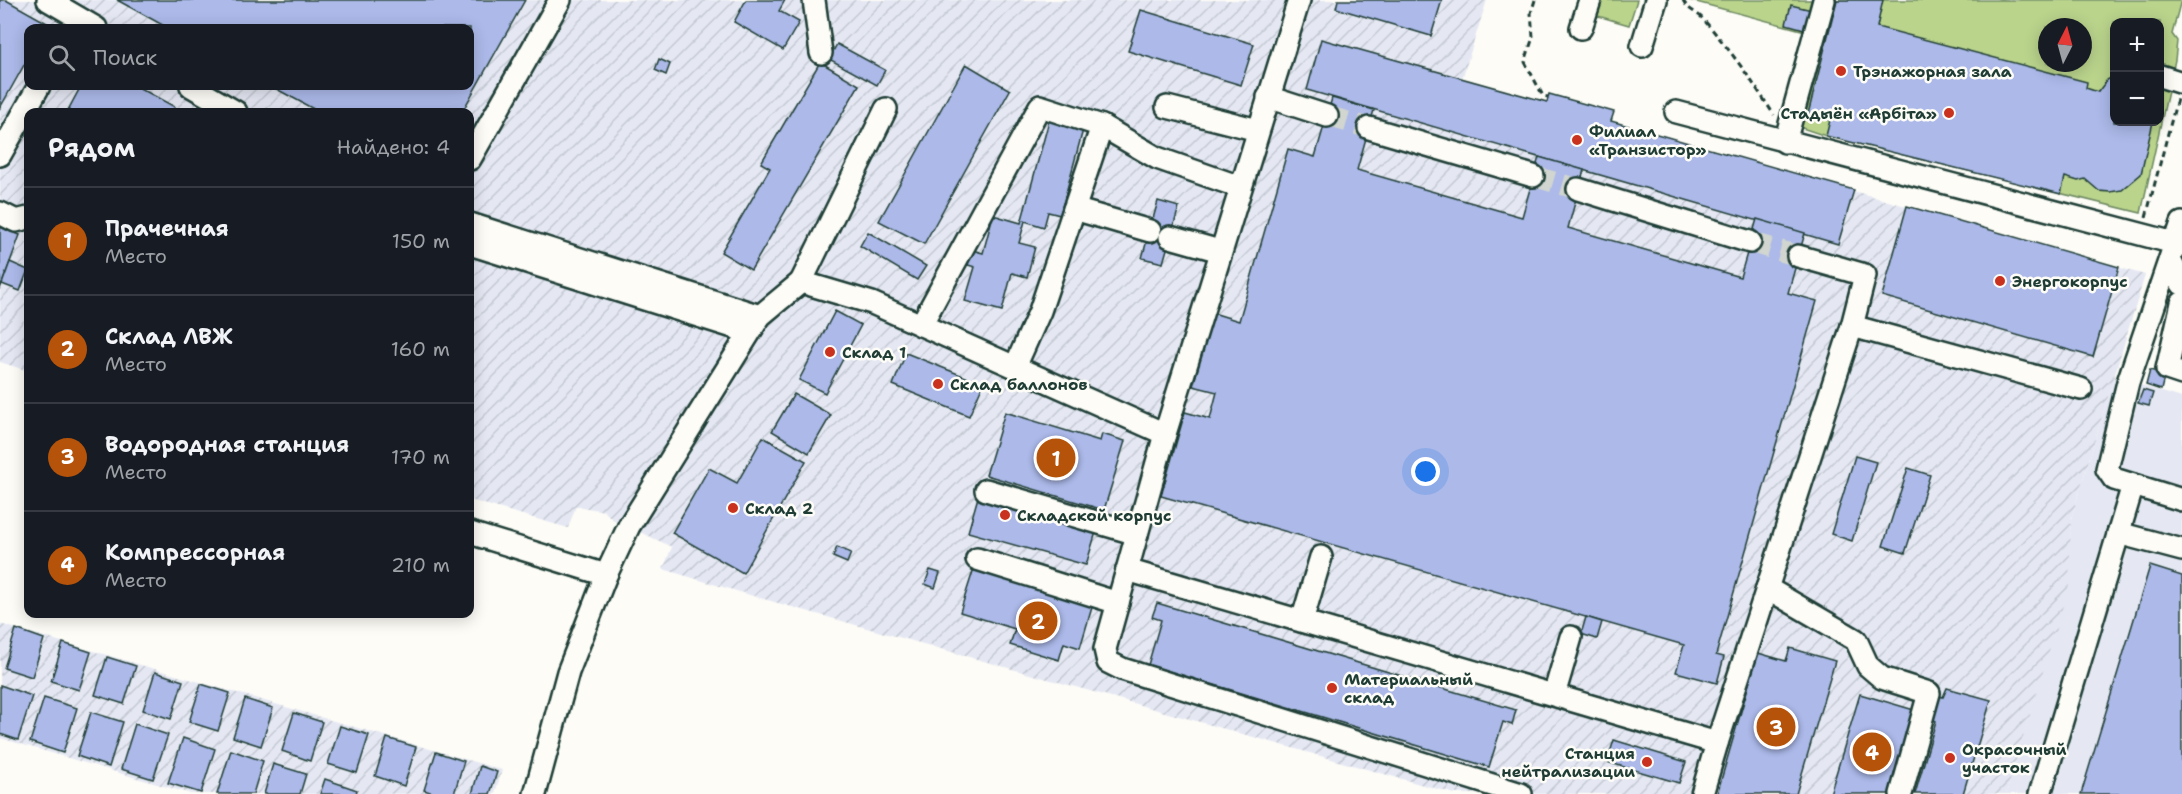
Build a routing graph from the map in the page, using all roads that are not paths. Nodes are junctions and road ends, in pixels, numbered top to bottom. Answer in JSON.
{"nodes":[{"id":1,"x":48,"y":0,"type":"edge"},
{"id":2,"x":560,"y":0,"type":"edge"},
{"id":3,"x":814,"y":0,"type":"edge"},
{"id":4,"x":1299,"y":0,"type":"edge"},
{"id":5,"x":1590,"y":0,"type":"edge"},
{"id":6,"x":1656,"y":0,"type":"edge"},
{"id":7,"x":1824,"y":0,"type":"edge"},
{"id":8,"x":75,"y":23,"type":"edge"},
{"id":9,"x":1581,"y":28,"type":"dead end"},
{"id":10,"x":1642,"y":46,"type":"dead end"},
{"id":11,"x":821,"y":53,"type":"dead end"},
{"id":12,"x":2164,"y":77,"type":"edge"},
{"id":13,"x":2182,"y":83,"type":"edge"},
{"id":14,"x":37,"y":90,"type":"edge"},
{"id":15,"x":198,"y":90,"type":"edge"},
{"id":16,"x":1268,"y":97,"type":"junction"},
{"id":17,"x":1167,"y":107,"type":"dead end"},
{"id":18,"x":27,"y":108,"type":"edge"},
{"id":19,"x":229,"y":108,"type":"edge"},
{"id":20,"x":886,"y":109,"type":"dead end"},
{"id":21,"x":1676,"y":112,"type":"dead end"},
{"id":22,"x":24,"y":113,"type":"edge"},
{"id":23,"x":1327,"y":116,"type":"tunnel mouth"},
{"id":24,"x":1102,"y":126,"type":"junction"},
{"id":25,"x":1369,"y":128,"type":"tunnel mouth"},
{"id":26,"x":1258,"y":130,"type":"junction"},
{"id":27,"x":1788,"y":135,"type":"junction"},
{"id":28,"x":474,"y":152,"type":"edge"},
{"id":29,"x":0,"y":155,"type":"edge"},
{"id":30,"x":1533,"y":176,"type":"tunnel mouth"},
{"id":31,"x":1240,"y":187,"type":"junction"},
{"id":32,"x":1578,"y":189,"type":"tunnel mouth"},
{"id":33,"x":1074,"y":209,"type":"junction"},
{"id":34,"x":0,"y":213,"type":"edge"},
{"id":35,"x":24,"y":220,"type":"edge"},
{"id":36,"x":2182,"y":223,"type":"edge"},
{"id":37,"x":474,"y":225,"type":"edge"},
{"id":38,"x":1750,"y":242,"type":"tunnel mouth"},
{"id":39,"x":474,"y":245,"type":"edge"},
{"id":40,"x":2176,"y":249,"type":"edge"},
{"id":41,"x":1220,"y":251,"type":"junction"},
{"id":42,"x":1798,"y":256,"type":"tunnel mouth"},
{"id":43,"x":801,"y":282,"type":"junction"},
{"id":44,"x":2182,"y":284,"type":"edge"},
{"id":45,"x":2182,"y":303,"type":"edge"},
{"id":46,"x":755,"y":324,"type":"junction"},
{"id":47,"x":921,"y":325,"type":"junction"},
{"id":48,"x":1852,"y":326,"type":"junction"},
{"id":49,"x":1015,"y":367,"type":"junction"},
{"id":50,"x":2182,"y":374,"type":"edge"},
{"id":51,"x":2081,"y":389,"type":"dead end"},
{"id":52,"x":1165,"y":434,"type":"junction"},
{"id":53,"x":2133,"y":485,"type":"junction"},
{"id":54,"x":986,"y":490,"type":"dead end"},
{"id":55,"x":2182,"y":500,"type":"edge"},
{"id":56,"x":2118,"y":532,"type":"junction"},
{"id":57,"x":474,"y":534,"type":"edge"},
{"id":58,"x":1137,"y":534,"type":"junction"},
{"id":59,"x":2182,"y":550,"type":"edge"},
{"id":60,"x":1321,"y":557,"type":"dead end"},
{"id":61,"x":977,"y":559,"type":"dead end"},
{"id":62,"x":1127,"y":570,"type":"junction"},
{"id":63,"x":606,"y":575,"type":"junction"},
{"id":64,"x":1767,"y":588,"type":"junction"},
{"id":65,"x":1118,"y":603,"type":"junction"},
{"id":66,"x":1302,"y":621,"type":"junction"},
{"id":67,"x":1571,"y":637,"type":"dead end"},
{"id":68,"x":1554,"y":695,"type":"junction"},
{"id":69,"x":1717,"y":743,"type":"junction"},
{"id":70,"x":535,"y":794,"type":"edge"},
{"id":71,"x":1521,"y":794,"type":"edge"},
{"id":72,"x":1702,"y":794,"type":"edge"},
{"id":73,"x":1901,"y":794,"type":"edge"},
{"id":74,"x":2040,"y":794,"type":"edge"}],
"edges":[{"from":1,"to":8,"type":"street"},
{"from":2,"to":28,"type":"street"},
{"from":3,"to":11,"type":"street"},
{"from":4,"to":16,"type":"street"},
{"from":5,"to":9,"type":"street"},
{"from":6,"to":10,"type":"street"},
{"from":7,"to":27,"type":"street"},
{"from":12,"to":13,"type":"street"},
{"from":14,"to":18,"type":"street"},
{"from":15,"to":19,"type":"street"},
{"from":16,"to":23,"type":"street"},
{"from":16,"to":26,"type":"street"},
{"from":17,"to":26,"type":"street"},
{"from":20,"to":43,"type":"street"},
{"from":21,"to":27,"type":"street"},
{"from":22,"to":29,"type":"street"},
{"from":24,"to":31,"type":"street"},
{"from":24,"to":33,"type":"street"},
{"from":24,"to":47,"type":"street"},
{"from":25,"to":30,"type":"street"},
{"from":26,"to":31,"type":"street"},
{"from":27,"to":40,"type":"street"},
{"from":31,"to":41,"type":"street"},
{"from":32,"to":38,"type":"street"},
{"from":33,"to":41,"type":"street"},
{"from":33,"to":49,"type":"street"},
{"from":34,"to":35,"type":"street"},
{"from":36,"to":40,"type":"street"},
{"from":37,"to":46,"type":"street"},
{"from":39,"to":46,"type":"street"},
{"from":40,"to":44,"type":"street"},
{"from":40,"to":53,"type":"street"},
{"from":41,"to":52,"type":"street"},
{"from":42,"to":48,"type":"street"},
{"from":43,"to":46,"type":"street"},
{"from":43,"to":47,"type":"street"},
{"from":45,"to":50,"type":"street"},
{"from":46,"to":63,"type":"street"},
{"from":47,"to":49,"type":"street"},
{"from":48,"to":51,"type":"street"},
{"from":48,"to":64,"type":"street"},
{"from":49,"to":52,"type":"street"},
{"from":52,"to":58,"type":"street"},
{"from":53,"to":55,"type":"street"},
{"from":53,"to":56,"type":"street"},
{"from":54,"to":58,"type":"street"},
{"from":56,"to":59,"type":"street"},
{"from":56,"to":74,"type":"street"},
{"from":57,"to":63,"type":"street"},
{"from":58,"to":62,"type":"street"},
{"from":60,"to":66,"type":"street"},
{"from":61,"to":65,"type":"street"},
{"from":62,"to":65,"type":"street"},
{"from":62,"to":66,"type":"street"},
{"from":63,"to":70,"type":"street"},
{"from":64,"to":69,"type":"street"},
{"from":64,"to":73,"type":"street"},
{"from":65,"to":71,"type":"street"},
{"from":66,"to":68,"type":"street"},
{"from":67,"to":68,"type":"street"},
{"from":68,"to":69,"type":"street"},
{"from":69,"to":72,"type":"street"}]}
